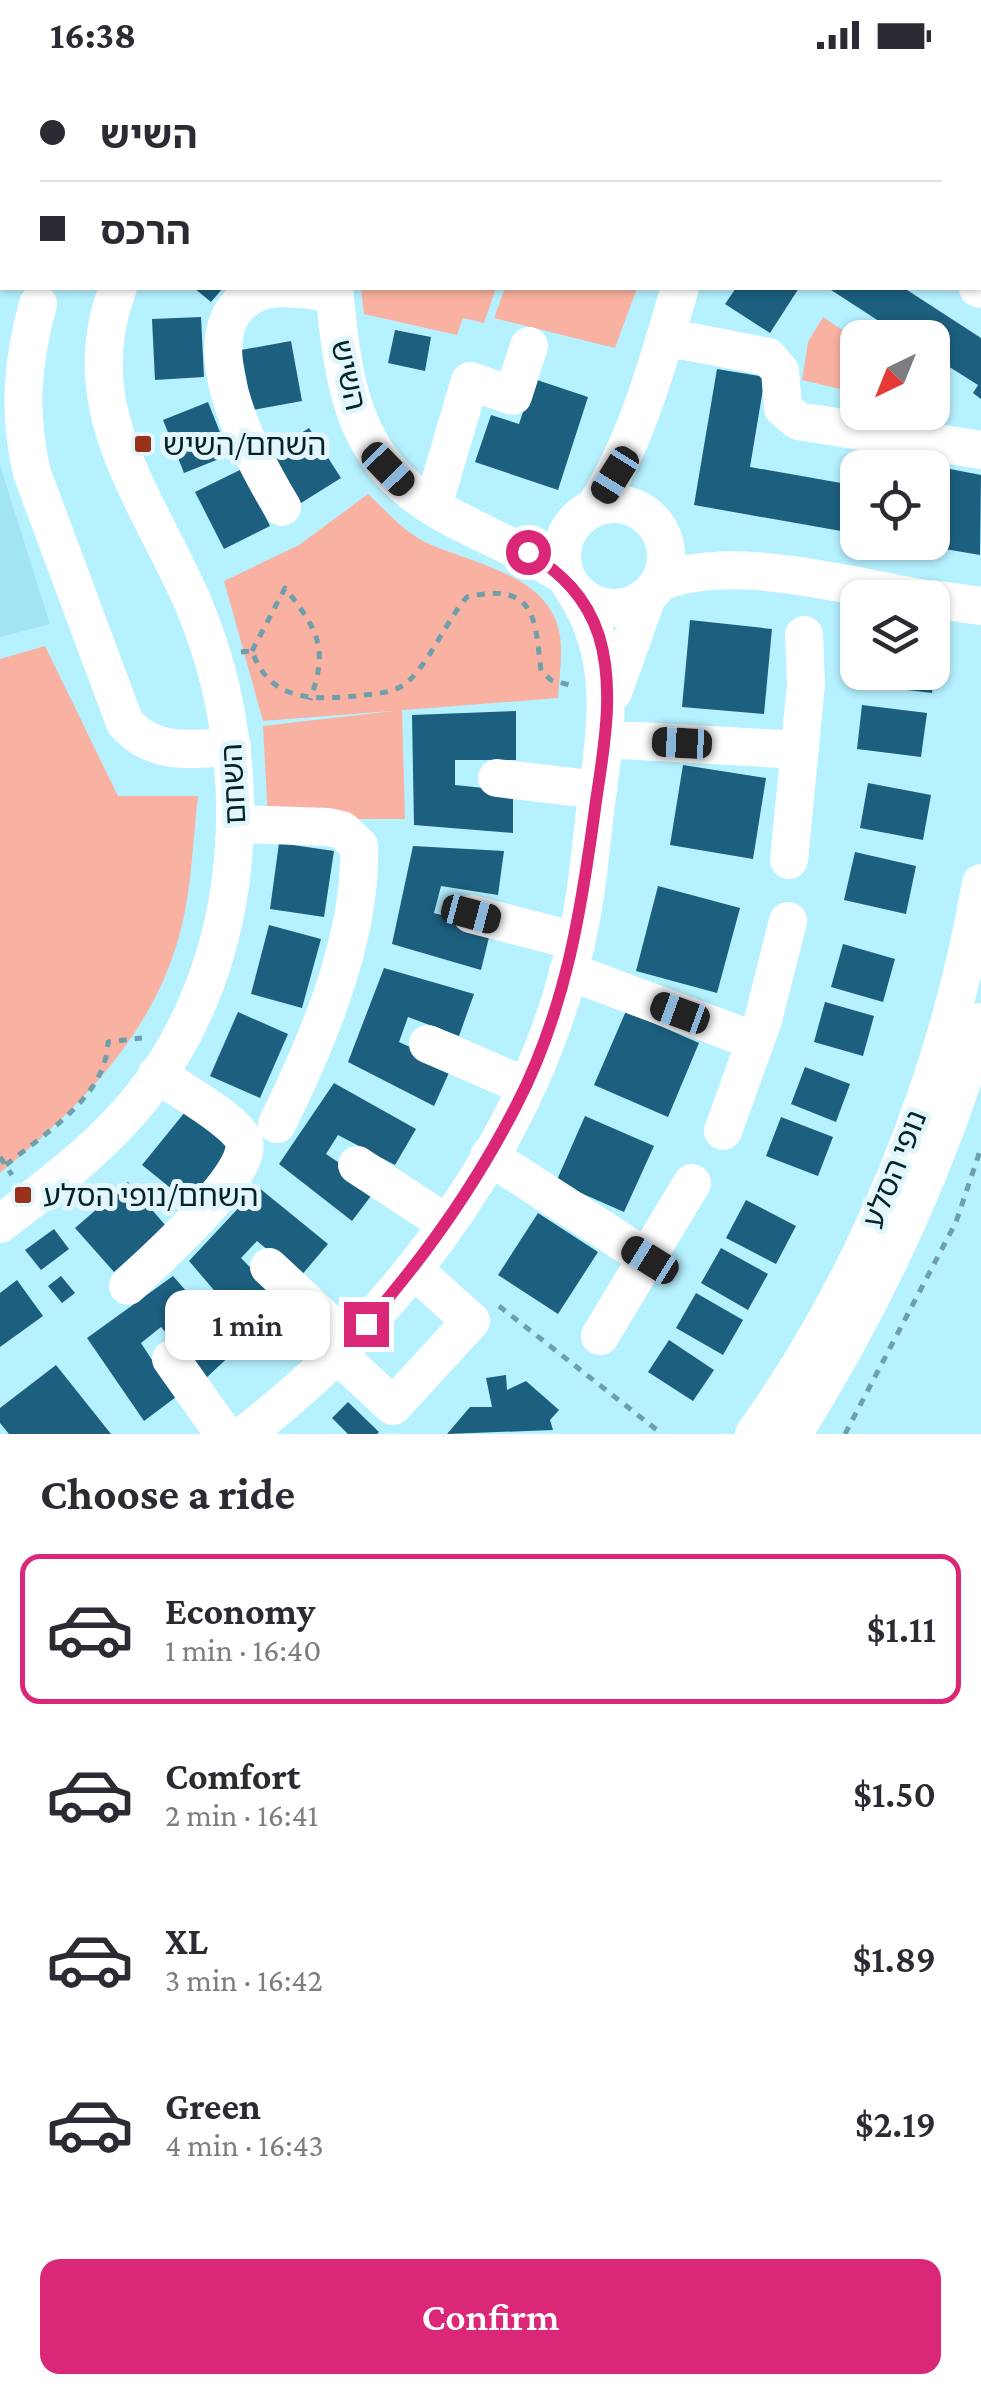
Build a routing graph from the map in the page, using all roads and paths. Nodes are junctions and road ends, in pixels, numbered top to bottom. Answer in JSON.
{"nodes":[{"id":1,"x":118,"y":290,"type":"edge"},
{"id":2,"x":334,"y":290,"type":"edge"},
{"id":3,"x":679,"y":290,"type":"edge"},
{"id":4,"x":41,"y":293,"type":"edge"},
{"id":5,"x":664,"y":338,"type":"junction"},
{"id":6,"x":529,"y":346,"type":"dead end"},
{"id":7,"x":644,"y":406,"type":"junction"},
{"id":8,"x":981,"y":450,"type":"edge"},
{"id":9,"x":433,"y":506,"type":"junction"},
{"id":10,"x":282,"y":507,"type":"dead end"},
{"id":11,"x":586,"y":513,"type":"junction"},
{"id":12,"x":476,"y":527,"type":"junction"},
{"id":13,"x":658,"y":529,"type":"junction"},
{"id":14,"x":749,"y":572,"type":"junction"},
{"id":15,"x":570,"y":584,"type":"junction"},
{"id":16,"x":840,"y":586,"type":"edge"},
{"id":17,"x":653,"y":590,"type":"junction"},
{"id":18,"x":950,"y":602,"type":"edge"},
{"id":19,"x":981,"y":606,"type":"edge"},
{"id":20,"x":804,"y":635,"type":"dead end"},
{"id":21,"x":252,"y":651,"type":"junction"},
{"id":22,"x":212,"y":654,"type":"junction"},
{"id":23,"x":310,"y":700,"type":"junction"},
{"id":24,"x":605,"y":714,"type":"junction"},
{"id":25,"x":232,"y":748,"type":"junction"},
{"id":26,"x":800,"y":750,"type":"junction"},
{"id":27,"x":497,"y":778,"type":"dead end"},
{"id":28,"x":598,"y":790,"type":"junction"},
{"id":29,"x":236,"y":824,"type":"junction"},
{"id":30,"x":789,"y":860,"type":"dead end"},
{"id":31,"x":981,"y":883,"type":"edge"},
{"id":32,"x":471,"y":914,"type":"dead end"},
{"id":33,"x":788,"y":922,"type":"dead end"},
{"id":34,"x":572,"y":956,"type":"junction"},
{"id":35,"x":981,"y":1022,"type":"edge"},
{"id":36,"x":180,"y":1035,"type":"junction"},
{"id":37,"x":755,"y":1041,"type":"junction"},
{"id":38,"x":428,"y":1044,"type":"dead end"},
{"id":39,"x":158,"y":1074,"type":"junction"},
{"id":40,"x":525,"y":1086,"type":"junction"},
{"id":41,"x":277,"y":1124,"type":"dead end"},
{"id":42,"x":723,"y":1131,"type":"dead end"},
{"id":43,"x":981,"y":1148,"type":"edge"},
{"id":44,"x":488,"y":1156,"type":"junction"},
{"id":45,"x":357,"y":1165,"type":"dead end"},
{"id":46,"x":6,"y":1166,"type":"dead end"},
{"id":47,"x":692,"y":1183,"type":"dead end"},
{"id":48,"x":0,"y":1224,"type":"edge"},
{"id":49,"x":447,"y":1224,"type":"junction"},
{"id":50,"x":650,"y":1260,"type":"junction"},
{"id":51,"x":269,"y":1267,"type":"dead end"},
{"id":52,"x":413,"y":1269,"type":"junction"},
{"id":53,"x":128,"y":1286,"type":"dead end"},
{"id":54,"x":490,"y":1300,"type":"dead end"},
{"id":55,"x":600,"y":1336,"type":"dead end"},
{"id":56,"x":343,"y":1348,"type":"junction"},
{"id":57,"x":171,"y":1358,"type":"dead end"},
{"id":58,"x":224,"y":1434,"type":"edge"},
{"id":59,"x":246,"y":1434,"type":"edge"},
{"id":60,"x":662,"y":1434,"type":"edge"},
{"id":61,"x":754,"y":1434,"type":"edge"},
{"id":62,"x":793,"y":1434,"type":"edge"},
{"id":63,"x":846,"y":1434,"type":"edge"}],
"edges":[{"from":1,"to":22,"type":"street","name":"השחם"},
{"from":2,"to":9,"type":"street","name":"השיש"},
{"from":2,"to":10,"type":"street"},
{"from":3,"to":5,"type":"street"},
{"from":4,"to":25,"type":"street"},
{"from":5,"to":7,"type":"street"},
{"from":5,"to":8,"type":"street"},
{"from":6,"to":9,"type":"street"},
{"from":7,"to":11,"type":"street"},
{"from":7,"to":13,"type":"street"},
{"from":9,"to":12,"type":"street","name":"השיש"},
{"from":11,"to":12,"type":"street","name":"השיש"},
{"from":11,"to":13,"type":"street"},
{"from":11,"to":15,"type":"street"},
{"from":12,"to":15,"type":"street","name":"השיש"},
{"from":13,"to":14,"type":"street"},
{"from":13,"to":17,"type":"street"},
{"from":14,"to":16,"type":"street"},
{"from":14,"to":17,"type":"street"},
{"from":15,"to":17,"type":"street"},
{"from":15,"to":24,"type":"street"},
{"from":17,"to":24,"type":"street"},
{"from":18,"to":19,"type":"street"},
{"from":20,"to":26,"type":"street"},
{"from":21,"to":22,"type":"path"},
{"from":21,"to":23,"type":"path"},
{"from":21,"to":23,"type":"path"},
{"from":22,"to":25,"type":"street","name":"השחם"},
{"from":23,"to":24,"type":"path"},
{"from":24,"to":26,"type":"street"},
{"from":24,"to":28,"type":"street"},
{"from":25,"to":29,"type":"street","name":"השחם"},
{"from":26,"to":30,"type":"street"},
{"from":27,"to":28,"type":"street"},
{"from":28,"to":34,"type":"street"},
{"from":29,"to":36,"type":"street","name":"השחם"},
{"from":29,"to":41,"type":"street"},
{"from":31,"to":61,"type":"street","name":"נופי הסלע"},
{"from":32,"to":34,"type":"street"},
{"from":33,"to":37,"type":"street"},
{"from":34,"to":37,"type":"street"},
{"from":34,"to":40,"type":"street"},
{"from":35,"to":62,"type":"street","name":"נופי הסלע"},
{"from":36,"to":39,"type":"street","name":"השחם"},
{"from":36,"to":46,"type":"path"},
{"from":37,"to":42,"type":"street"},
{"from":38,"to":40,"type":"street"},
{"from":39,"to":48,"type":"street","name":"השחם"},
{"from":39,"to":53,"type":"street"},
{"from":40,"to":44,"type":"street"},
{"from":43,"to":63,"type":"path"},
{"from":44,"to":49,"type":"street"},
{"from":44,"to":50,"type":"street"},
{"from":45,"to":49,"type":"street"},
{"from":47,"to":50,"type":"street"},
{"from":49,"to":52,"type":"street"},
{"from":50,"to":55,"type":"street"},
{"from":51,"to":56,"type":"street"},
{"from":52,"to":56,"type":"street"},
{"from":52,"to":56,"type":"street"},
{"from":54,"to":60,"type":"path"},
{"from":56,"to":59,"type":"street"},
{"from":57,"to":58,"type":"street"}]}
